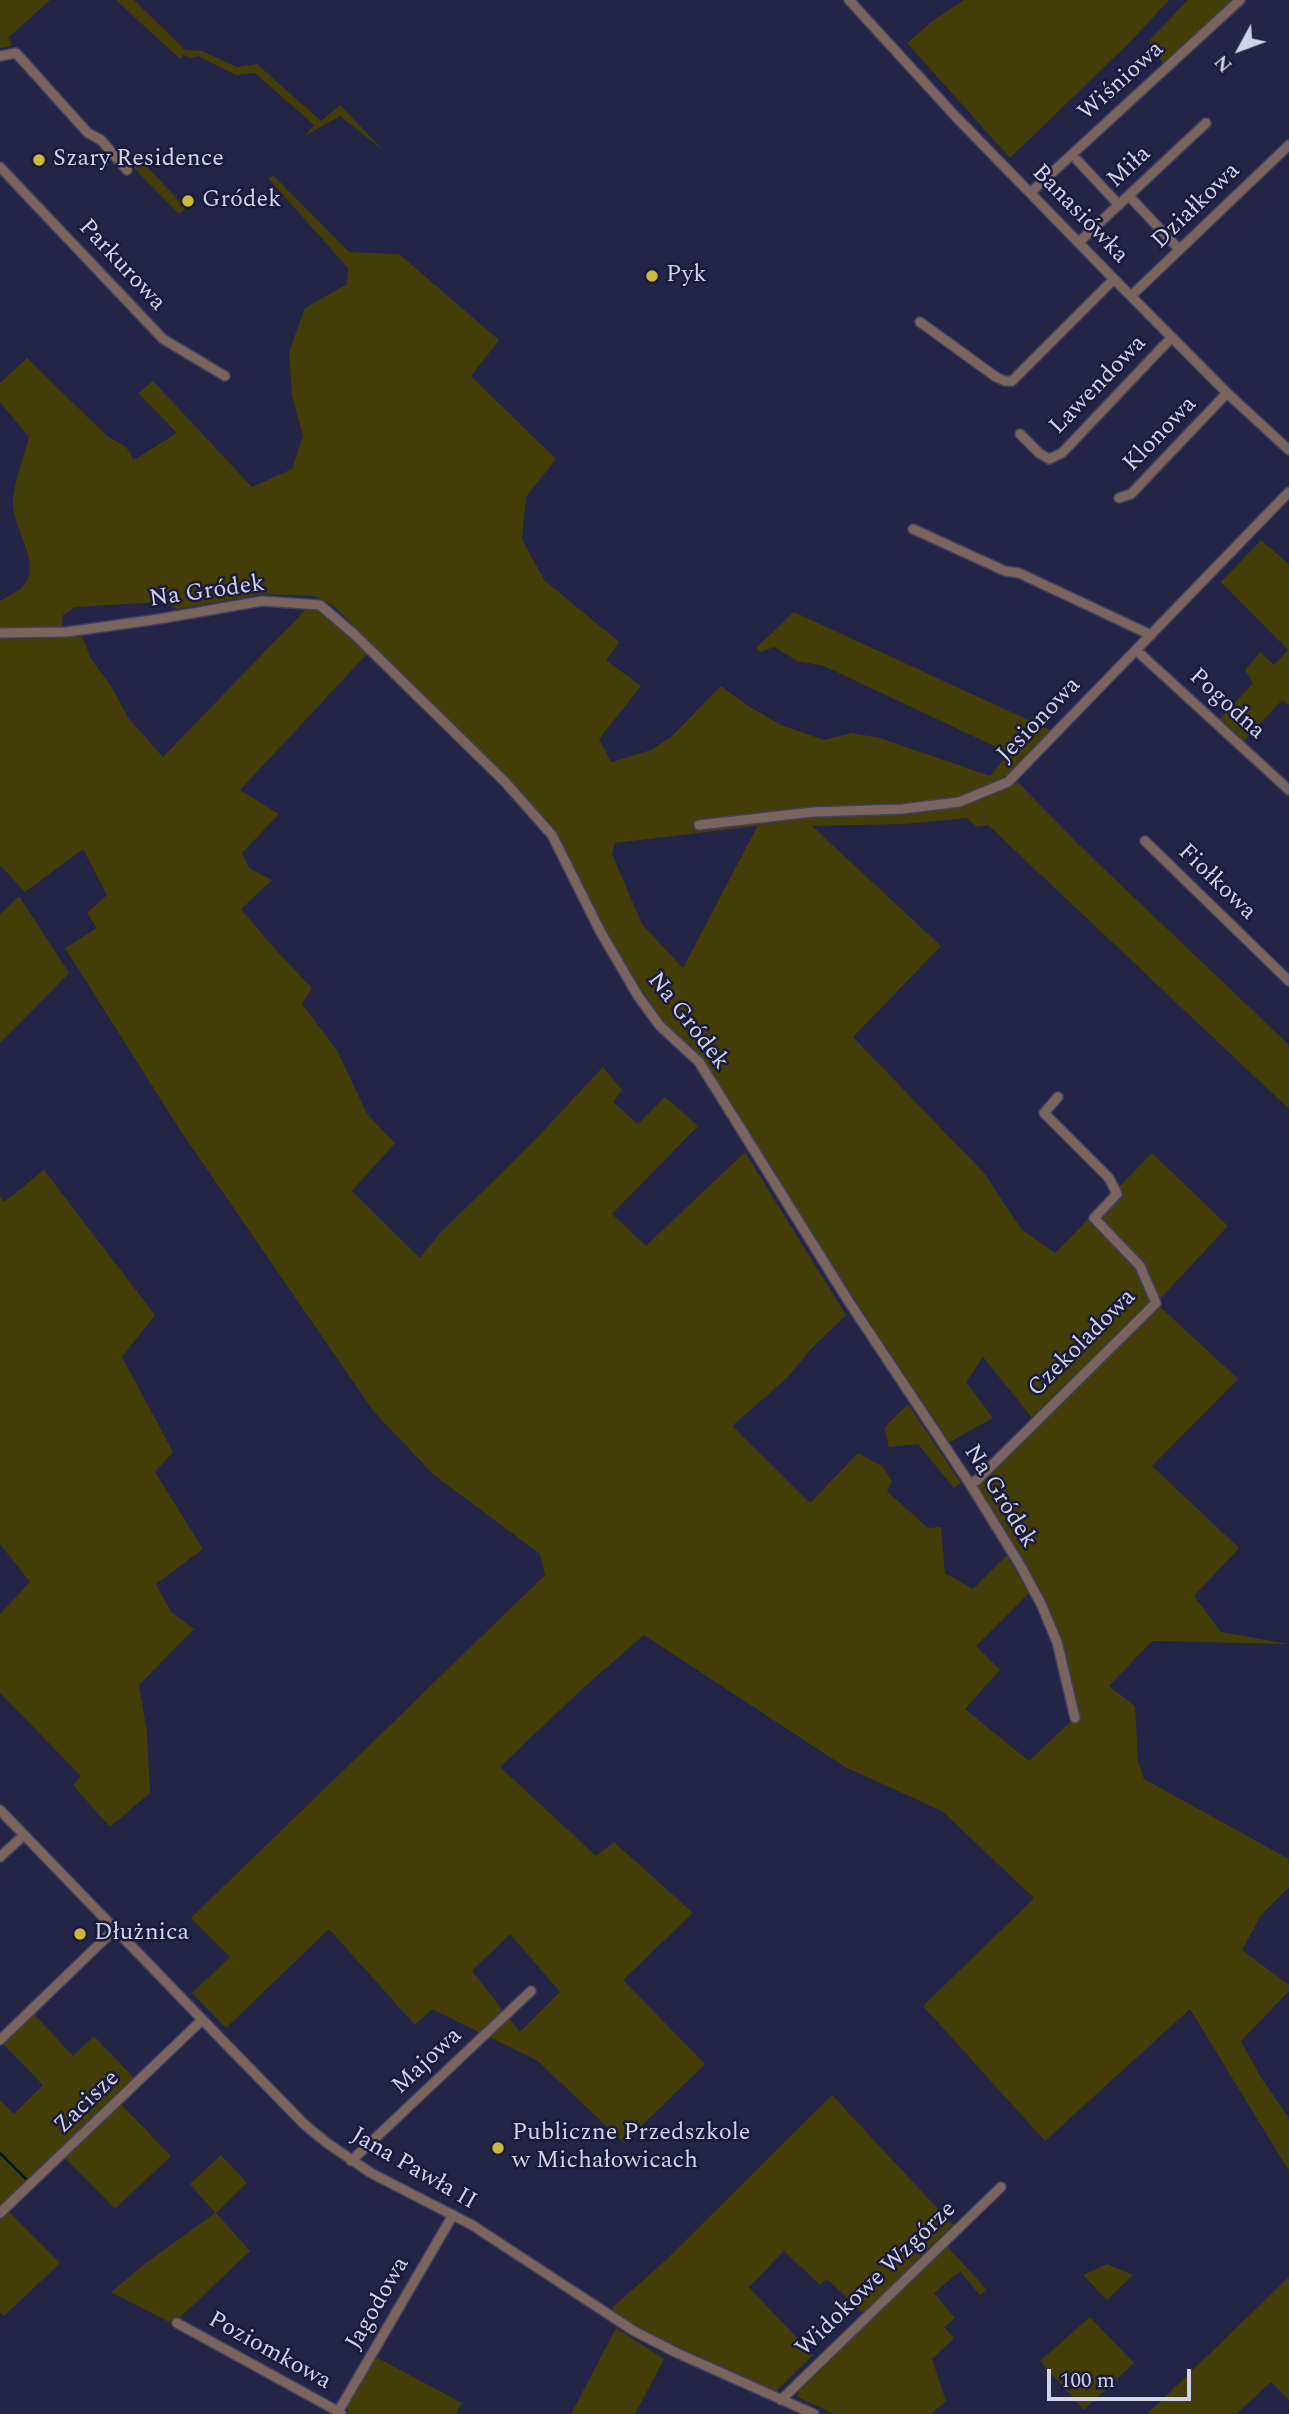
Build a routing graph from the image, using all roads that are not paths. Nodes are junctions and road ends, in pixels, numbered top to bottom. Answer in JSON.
{"nodes":[{"id":1,"x":849,"y":0,"type":"edge"},
{"id":2,"x":1240,"y":0,"type":"edge"},
{"id":3,"x":0,"y":56,"type":"edge"},
{"id":4,"x":1206,"y":122,"type":"dead end"},
{"id":5,"x":1289,"y":145,"type":"edge"},
{"id":6,"x":1077,"y":160,"type":"dead end"},
{"id":7,"x":0,"y":167,"type":"edge"},
{"id":8,"x":127,"y":170,"type":"dead end"},
{"id":9,"x":1030,"y":193,"type":"junction"},
{"id":10,"x":1129,"y":196,"type":"junction"},
{"id":11,"x":1119,"y":205,"type":"junction"},
{"id":12,"x":1079,"y":242,"type":"junction"},
{"id":13,"x":1176,"y":246,"type":"dead end"},
{"id":14,"x":1114,"y":279,"type":"junction"},
{"id":15,"x":1131,"y":296,"type":"junction"},
{"id":16,"x":920,"y":322,"type":"dead end"},
{"id":17,"x":1172,"y":337,"type":"junction"},
{"id":18,"x":225,"y":376,"type":"dead end"},
{"id":19,"x":1227,"y":393,"type":"junction"},
{"id":20,"x":1020,"y":434,"type":"dead end"},
{"id":21,"x":1289,"y":450,"type":"edge"},
{"id":22,"x":1289,"y":492,"type":"edge"},
{"id":23,"x":1119,"y":498,"type":"dead end"},
{"id":24,"x":913,"y":529,"type":"dead end"},
{"id":25,"x":0,"y":633,"type":"edge"},
{"id":26,"x":1151,"y":635,"type":"junction"},
{"id":27,"x":1136,"y":650,"type":"junction"},
{"id":28,"x":1289,"y":790,"type":"edge"},
{"id":29,"x":699,"y":825,"type":"dead end"},
{"id":30,"x":1145,"y":841,"type":"dead end"},
{"id":31,"x":1289,"y":981,"type":"edge"},
{"id":32,"x":1058,"y":1097,"type":"dead end"},
{"id":33,"x":970,"y":1484,"type":"junction"},
{"id":34,"x":1075,"y":1718,"type":"dead end"},
{"id":35,"x":0,"y":1810,"type":"edge"},
{"id":36,"x":24,"y":1835,"type":"junction"},
{"id":37,"x":0,"y":1857,"type":"edge"},
{"id":38,"x":115,"y":1929,"type":"junction"},
{"id":39,"x":531,"y":1991,"type":"dead end"},
{"id":40,"x":202,"y":2020,"type":"junction"},
{"id":41,"x":0,"y":2040,"type":"edge"},
{"id":42,"x":351,"y":2161,"type":"junction"},
{"id":43,"x":1001,"y":2187,"type":"dead end"},
{"id":44,"x":0,"y":2213,"type":"edge"},
{"id":45,"x":453,"y":2215,"type":"junction"},
{"id":46,"x":177,"y":2323,"type":"dead end"},
{"id":47,"x":781,"y":2400,"type":"junction"},
{"id":48,"x":334,"y":2412,"type":"edge"},
{"id":49,"x":814,"y":2414,"type":"edge"}],
"edges":[{"from":1,"to":9,"type":"street","name":"Banasiówka"},
{"from":2,"to":9,"type":"street","name":"Wiśniowa"},
{"from":3,"to":8,"type":"street"},
{"from":4,"to":10,"type":"street","name":"Miła"},
{"from":5,"to":15,"type":"street","name":"Działkowa"},
{"from":6,"to":11,"type":"street"},
{"from":7,"to":18,"type":"street","name":"Parkurowa"},
{"from":9,"to":12,"type":"street","name":"Banasiówka"},
{"from":10,"to":11,"type":"street","name":"Miła"},
{"from":10,"to":13,"type":"street"},
{"from":11,"to":12,"type":"street","name":"Miła"},
{"from":12,"to":14,"type":"street","name":"Banasiówka"},
{"from":14,"to":15,"type":"street","name":"Banasiówka"},
{"from":14,"to":16,"type":"street"},
{"from":15,"to":17,"type":"street","name":"Banasiówka"},
{"from":17,"to":19,"type":"street","name":"Banasiówka"},
{"from":17,"to":20,"type":"street","name":"Lawendowa"},
{"from":19,"to":21,"type":"street","name":"Banasiówka"},
{"from":19,"to":23,"type":"street","name":"Klonowa"},
{"from":22,"to":26,"type":"street","name":"Jesionowa"},
{"from":24,"to":26,"type":"street"},
{"from":25,"to":33,"type":"street","name":"Na Gródek"},
{"from":26,"to":27,"type":"street","name":"Jesionowa"},
{"from":27,"to":28,"type":"street","name":"Pogodna"},
{"from":27,"to":29,"type":"street","name":"Jesionowa"},
{"from":30,"to":31,"type":"street","name":"Fiołkowa"},
{"from":32,"to":33,"type":"street","name":"Czekoladowa"},
{"from":33,"to":34,"type":"street","name":"Na Gródek"},
{"from":35,"to":36,"type":"street","name":"Jana Pawła II"},
{"from":36,"to":37,"type":"street"},
{"from":36,"to":38,"type":"street","name":"Jana Pawła II"},
{"from":38,"to":40,"type":"street","name":"Jana Pawła II"},
{"from":38,"to":41,"type":"street"},
{"from":39,"to":42,"type":"street","name":"Majowa"},
{"from":40,"to":42,"type":"street","name":"Jana Pawła II"},
{"from":40,"to":44,"type":"street","name":"Zacisze"},
{"from":42,"to":45,"type":"street","name":"Jana Pawła II"},
{"from":43,"to":47,"type":"street","name":"Widokowe Wzgórze"},
{"from":45,"to":47,"type":"street","name":"Jana Pawła II"},
{"from":45,"to":48,"type":"street","name":"Jagodowa"},
{"from":46,"to":48,"type":"street","name":"Poziomkowa"},
{"from":47,"to":49,"type":"street","name":"Jana Pawła II"}]}
